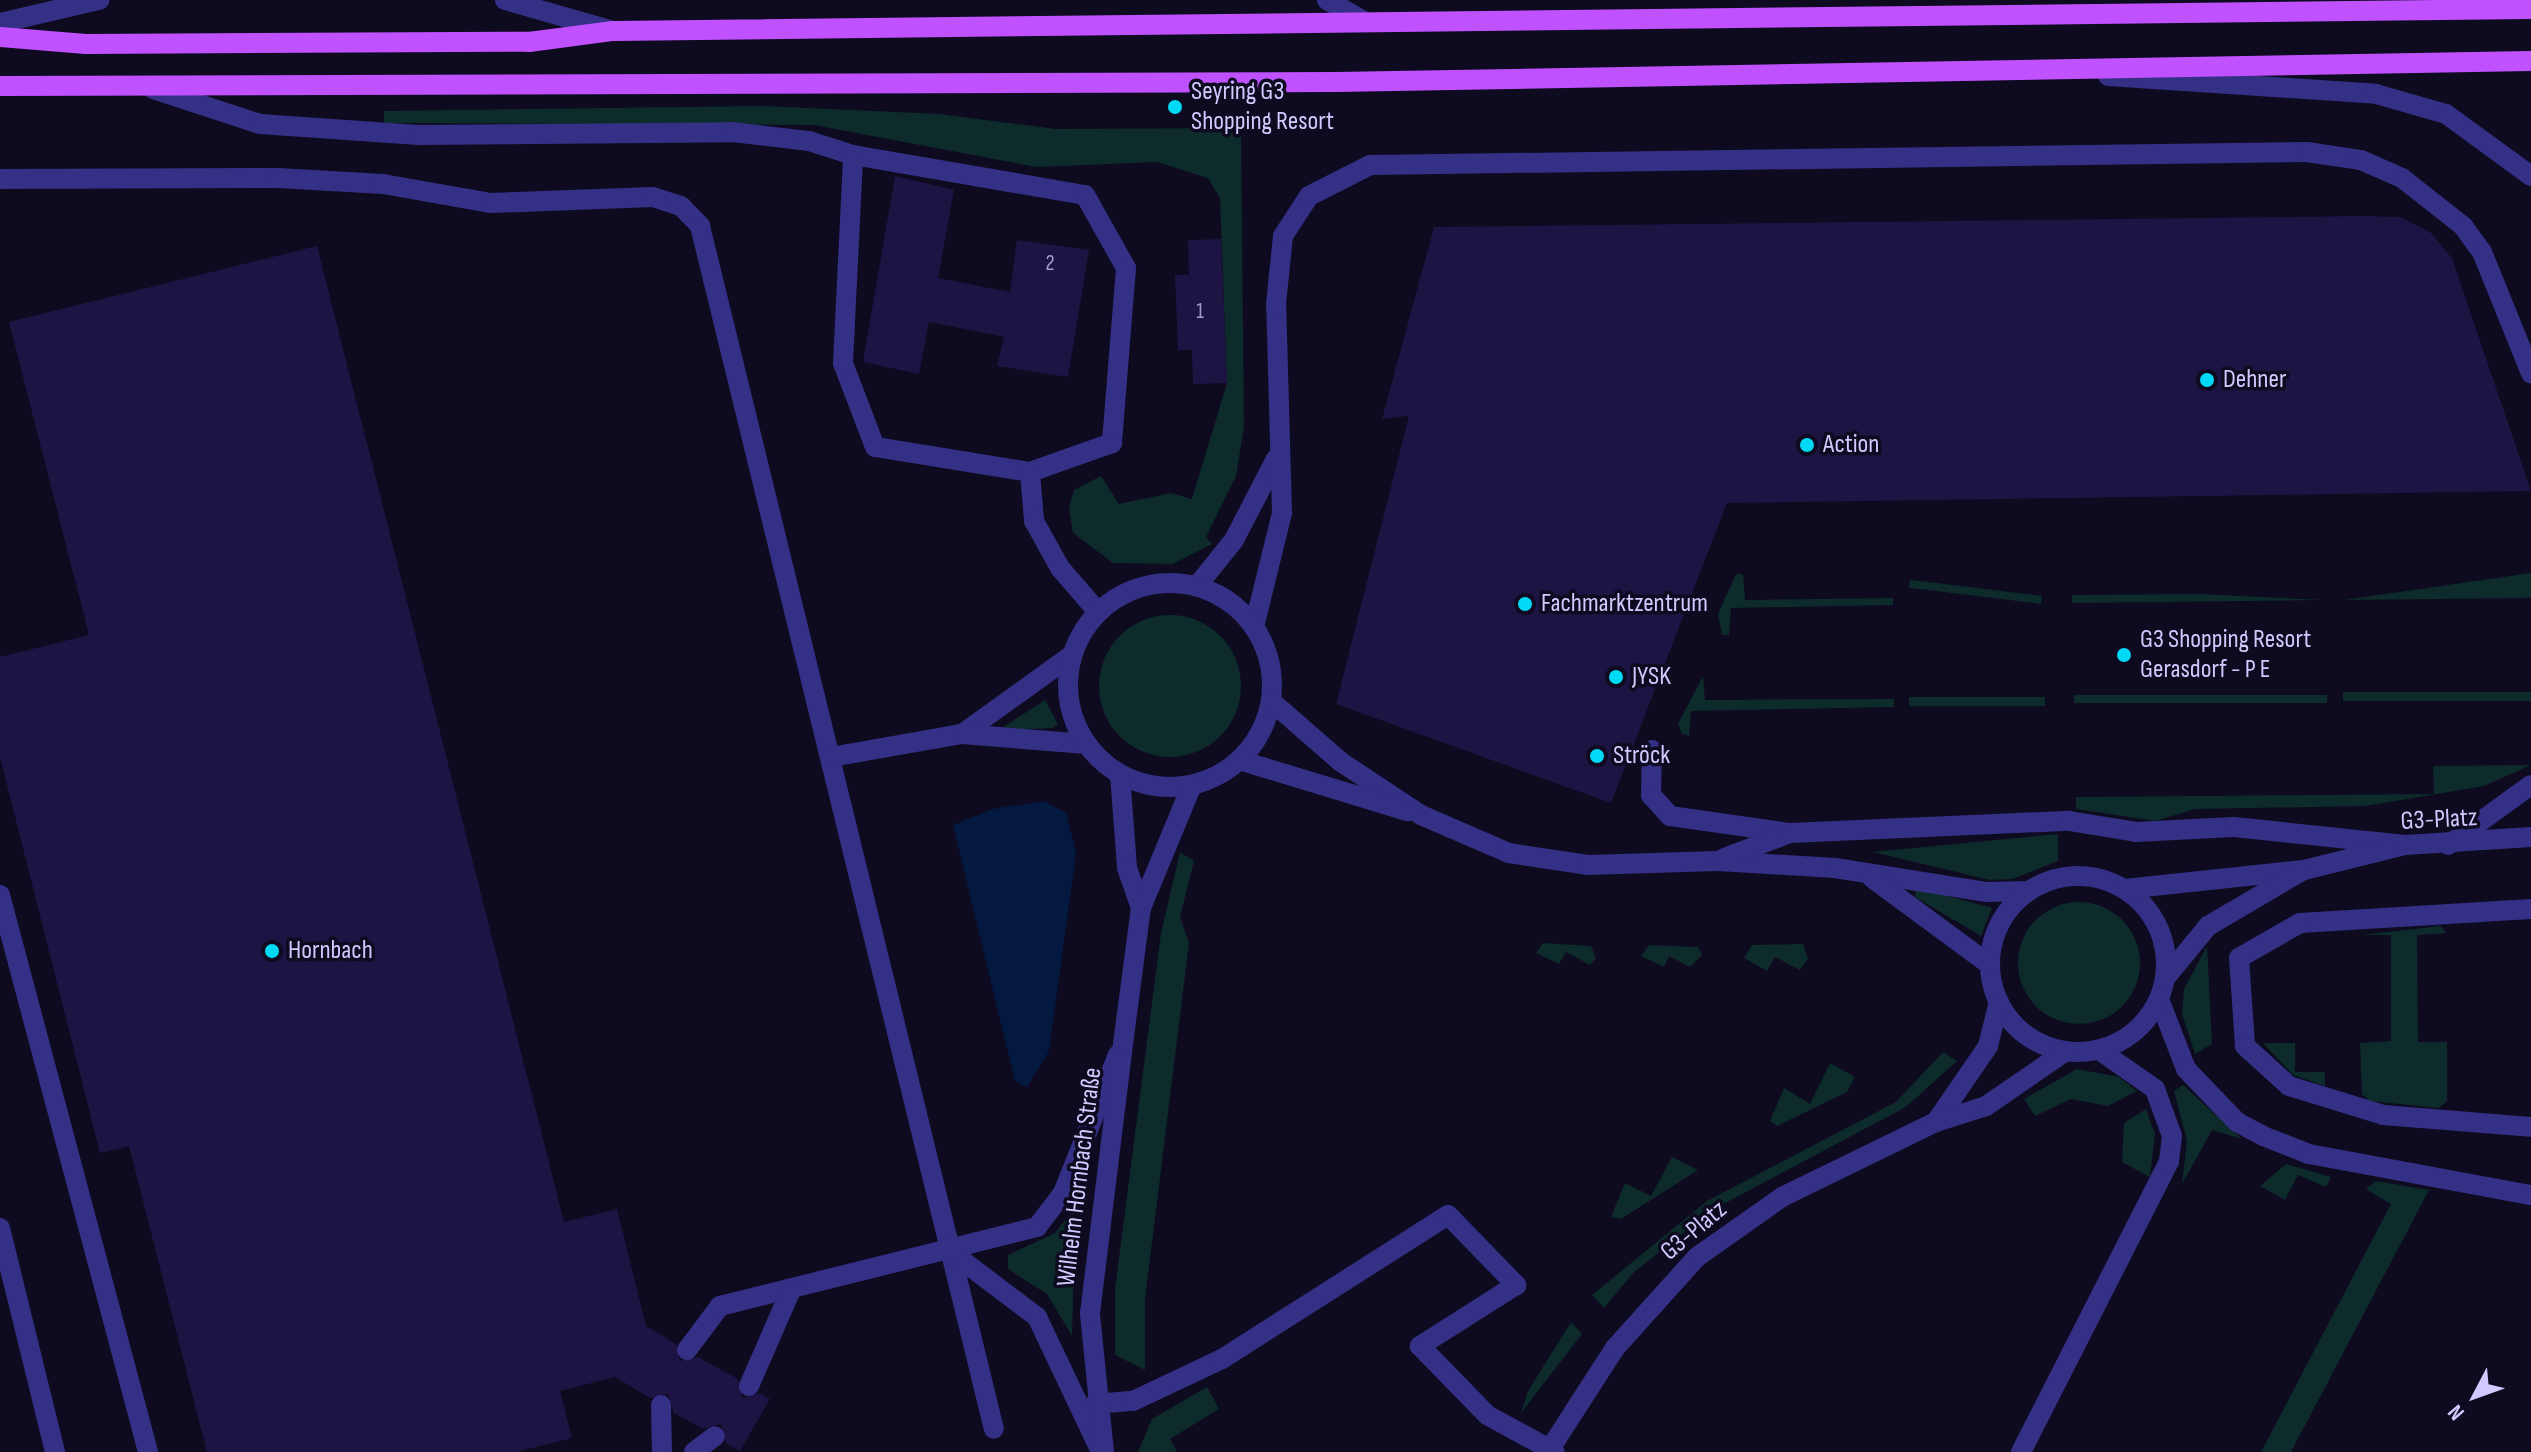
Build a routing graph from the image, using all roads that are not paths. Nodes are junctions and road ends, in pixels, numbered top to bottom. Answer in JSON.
{"nodes":[{"id":1,"x":99,"y":0,"type":"edge"},
{"id":2,"x":505,"y":0,"type":"edge"},
{"id":3,"x":1327,"y":0,"type":"edge"},
{"id":4,"x":2531,"y":9,"type":"edge"},
{"id":5,"x":1362,"y":20,"type":"junction"},
{"id":6,"x":0,"y":23,"type":"edge"},
{"id":7,"x":613,"y":31,"type":"junction"},
{"id":8,"x":0,"y":37,"type":"edge"},
{"id":9,"x":2531,"y":61,"type":"edge"},
{"id":10,"x":2004,"y":69,"type":"junction"},
{"id":11,"x":0,"y":86,"type":"edge"},
{"id":12,"x":153,"y":89,"type":"junction"},
{"id":13,"x":853,"y":155,"type":"junction"},
{"id":14,"x":2531,"y":176,"type":"edge"},
{"id":15,"x":0,"y":179,"type":"edge"},
{"id":16,"x":2531,"y":373,"type":"edge"},
{"id":17,"x":1276,"y":459,"type":"junction"},
{"id":18,"x":1030,"y":472,"type":"junction"},
{"id":19,"x":1197,"y":586,"type":"junction"},
{"id":20,"x":1098,"y":612,"type":"junction"},
{"id":21,"x":1254,"y":627,"type":"junction"},
{"id":22,"x":1072,"y":655,"type":"junction"},
{"id":23,"x":1271,"y":701,"type":"junction"},
{"id":24,"x":962,"y":734,"type":"junction"},
{"id":25,"x":1087,"y":744,"type":"junction"},
{"id":26,"x":1652,"y":750,"type":"dead end"},
{"id":27,"x":831,"y":757,"type":"junction"},
{"id":28,"x":1239,"y":760,"type":"junction"},
{"id":29,"x":1120,"y":774,"type":"junction"},
{"id":30,"x":1192,"y":785,"type":"junction"},
{"id":31,"x":2531,"y":785,"type":"edge"},
{"id":32,"x":1421,"y":815,"type":"junction"},
{"id":33,"x":1790,"y":833,"type":"junction"},
{"id":34,"x":2531,"y":837,"type":"edge"},
{"id":35,"x":2405,"y":845,"type":"junction"},
{"id":36,"x":2448,"y":845,"type":"junction"},
{"id":37,"x":1718,"y":861,"type":"junction"},
{"id":38,"x":2304,"y":870,"type":"junction"},
{"id":39,"x":1872,"y":878,"type":"junction"},
{"id":40,"x":2125,"y":889,"type":"junction"},
{"id":41,"x":2028,"y":891,"type":"junction"},
{"id":42,"x":0,"y":895,"type":"edge"},
{"id":43,"x":1141,"y":908,"type":"junction"},
{"id":44,"x":2531,"y":909,"type":"edge"},
{"id":45,"x":1990,"y":965,"type":"junction"},
{"id":46,"x":2162,"y":990,"type":"junction"},
{"id":47,"x":1999,"y":1002,"type":"junction"},
{"id":48,"x":1123,"y":1044,"type":"junction"},
{"id":49,"x":2099,"y":1050,"type":"junction"},
{"id":50,"x":2066,"y":1051,"type":"junction"},
{"id":51,"x":1936,"y":1122,"type":"junction"},
{"id":52,"x":2531,"y":1127,"type":"edge"},
{"id":53,"x":2531,"y":1195,"type":"edge"},
{"id":54,"x":0,"y":1228,"type":"edge"},
{"id":55,"x":951,"y":1252,"type":"junction"},
{"id":56,"x":791,"y":1290,"type":"junction"},
{"id":57,"x":687,"y":1350,"type":"dead end"},
{"id":58,"x":749,"y":1386,"type":"dead end"},
{"id":59,"x":1095,"y":1404,"type":"junction"},
{"id":60,"x":661,"y":1405,"type":"dead end"},
{"id":61,"x":994,"y":1429,"type":"dead end"},
{"id":62,"x":715,"y":1436,"type":"dead end"},
{"id":63,"x":1551,"y":1451,"type":"edge"},
{"id":64,"x":55,"y":1452,"type":"edge"},
{"id":65,"x":148,"y":1452,"type":"edge"},
{"id":66,"x":662,"y":1452,"type":"edge"},
{"id":67,"x":694,"y":1452,"type":"edge"},
{"id":68,"x":1102,"y":1452,"type":"edge"},
{"id":69,"x":2021,"y":1452,"type":"edge"}],
"edges":[{"from":1,"to":6,"type":"street"},
{"from":2,"to":7,"type":"street"},
{"from":3,"to":5,"type":"street"},
{"from":4,"to":5,"type":"main road"},
{"from":5,"to":7,"type":"main road"},
{"from":7,"to":8,"type":"main road"},
{"from":9,"to":10,"type":"main road"},
{"from":10,"to":12,"type":"main road"},
{"from":10,"to":14,"type":"street"},
{"from":11,"to":12,"type":"main road"},
{"from":12,"to":13,"type":"street"},
{"from":13,"to":18,"type":"street"},
{"from":13,"to":18,"type":"street"},
{"from":15,"to":27,"type":"street"},
{"from":16,"to":17,"type":"street"},
{"from":17,"to":19,"type":"street"},
{"from":17,"to":21,"type":"street"},
{"from":18,"to":20,"type":"street"},
{"from":19,"to":20,"type":"street"},
{"from":19,"to":21,"type":"street"},
{"from":20,"to":22,"type":"street"},
{"from":21,"to":23,"type":"street"},
{"from":22,"to":24,"type":"street"},
{"from":22,"to":25,"type":"street"},
{"from":23,"to":28,"type":"street"},
{"from":23,"to":32,"type":"street"},
{"from":24,"to":25,"type":"street"},
{"from":24,"to":27,"type":"street"},
{"from":25,"to":29,"type":"street"},
{"from":26,"to":33,"type":"street"},
{"from":27,"to":55,"type":"street"},
{"from":28,"to":30,"type":"street"},
{"from":28,"to":32,"type":"street"},
{"from":29,"to":30,"type":"street"},
{"from":29,"to":43,"type":"street","name":"Wilhelm Hornbach Straße"},
{"from":30,"to":43,"type":"street","name":"Wilhelm Hornbach Straße"},
{"from":31,"to":36,"type":"street"},
{"from":32,"to":37,"type":"street"},
{"from":33,"to":35,"type":"street"},
{"from":33,"to":37,"type":"street"},
{"from":34,"to":36,"type":"street","name":"G3-Platz"},
{"from":35,"to":36,"type":"street","name":"G3-Platz"},
{"from":35,"to":38,"type":"street","name":"G3-Platz"},
{"from":37,"to":39,"type":"street"},
{"from":38,"to":40,"type":"street","name":"G3-Platz"},
{"from":38,"to":46,"type":"street","name":"G3-Platz"},
{"from":39,"to":41,"type":"street","name":"G3-Platz"},
{"from":39,"to":45,"type":"street"},
{"from":40,"to":41,"type":"street","name":"G3-Platz"},
{"from":40,"to":46,"type":"street"},
{"from":41,"to":45,"type":"street","name":"G3-Platz"},
{"from":42,"to":65,"type":"street"},
{"from":43,"to":48,"type":"street","name":"Wilhelm Hornbach Straße"},
{"from":44,"to":52,"type":"street"},
{"from":45,"to":47,"type":"street","name":"G3-Platz"},
{"from":46,"to":49,"type":"street","name":"G3-Platz"},
{"from":46,"to":53,"type":"street"},
{"from":47,"to":50,"type":"street","name":"G3-Platz"},
{"from":47,"to":51,"type":"street","name":"G3-Platz"},
{"from":48,"to":55,"type":"street"},
{"from":48,"to":59,"type":"street","name":"Wilhelm Hornbach Straße"},
{"from":49,"to":50,"type":"street","name":"G3-Platz"},
{"from":49,"to":69,"type":"street"},
{"from":50,"to":51,"type":"street","name":"G3-Platz"},
{"from":51,"to":63,"type":"street","name":"G3-Platz"},
{"from":54,"to":64,"type":"street"},
{"from":55,"to":56,"type":"street"},
{"from":55,"to":61,"type":"street"},
{"from":55,"to":68,"type":"street"},
{"from":56,"to":57,"type":"street"},
{"from":56,"to":58,"type":"street"},
{"from":59,"to":63,"type":"street"},
{"from":59,"to":68,"type":"street","name":"Wilhelm Hornbach Straße"},
{"from":60,"to":66,"type":"street"},
{"from":62,"to":67,"type":"street"}]}
